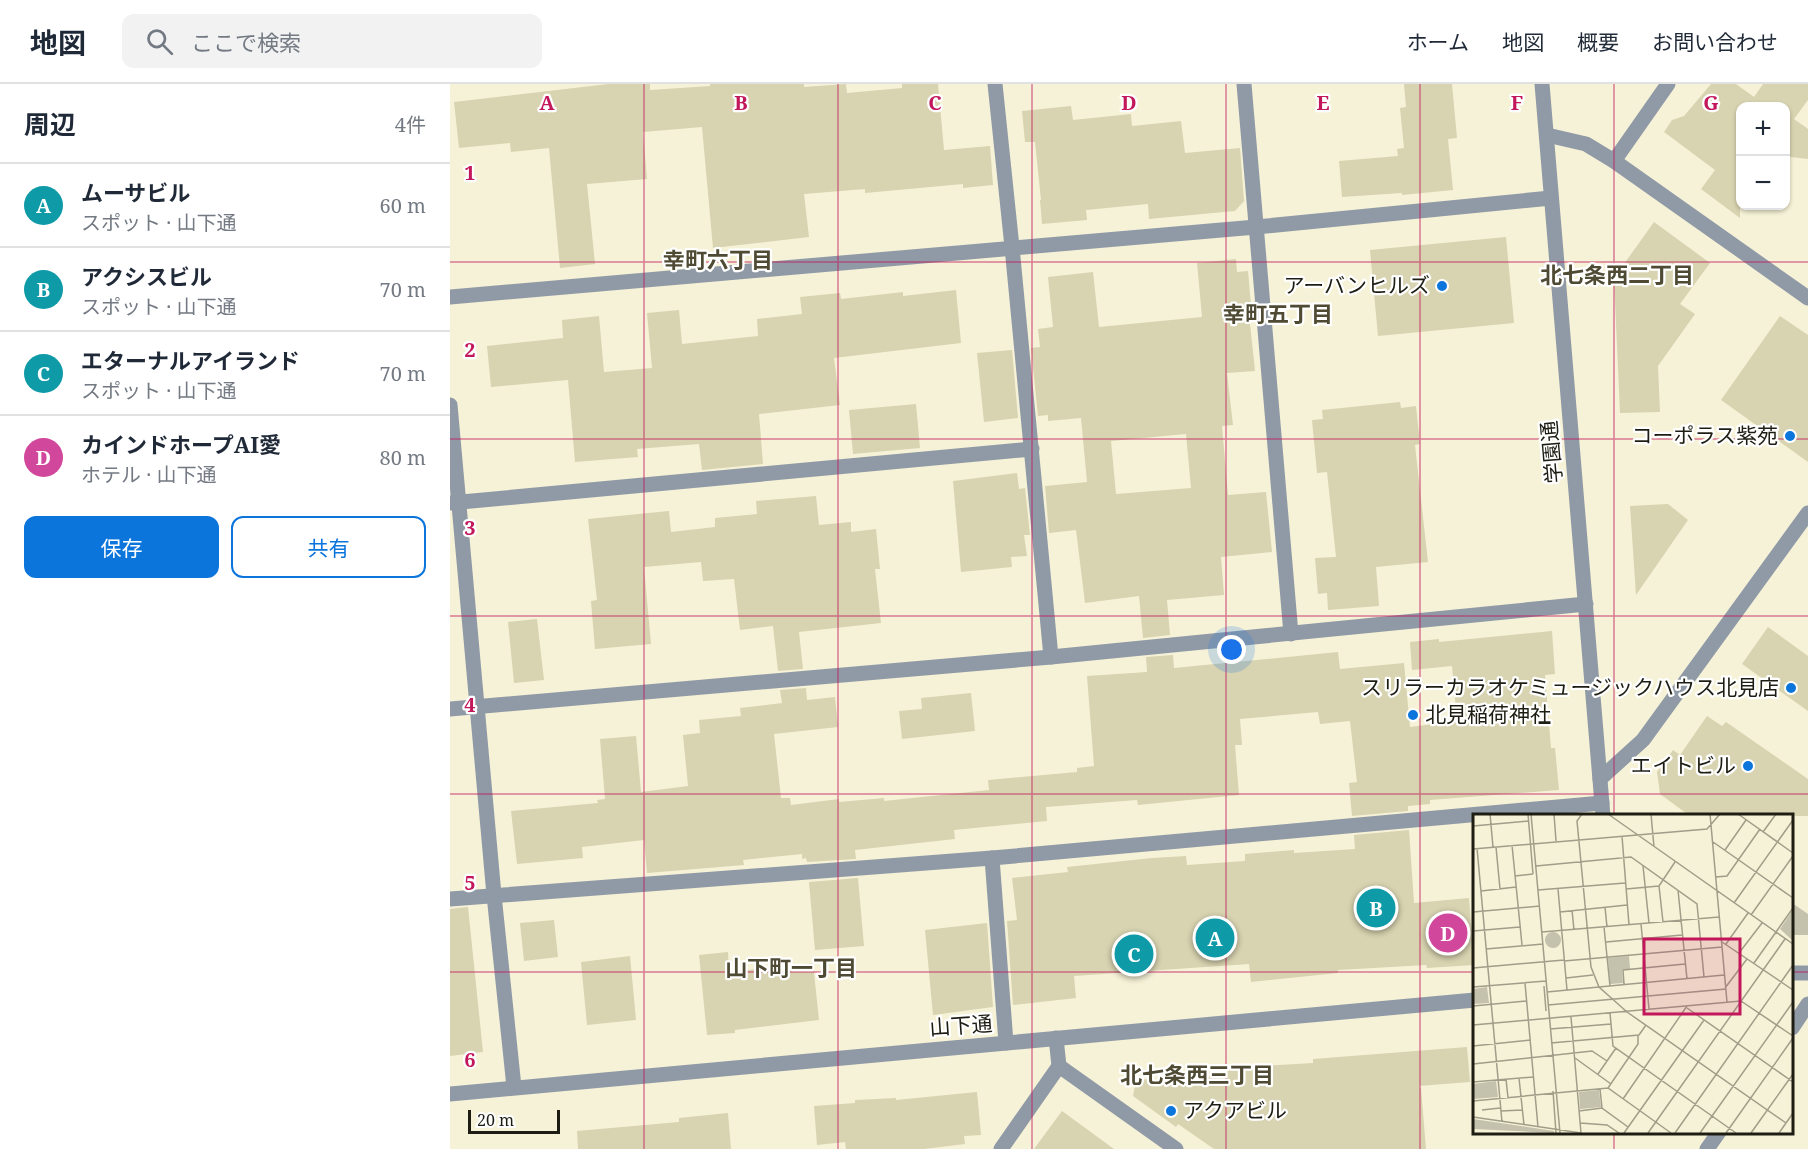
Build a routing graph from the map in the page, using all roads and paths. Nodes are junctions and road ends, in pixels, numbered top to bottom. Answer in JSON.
{"nodes":[{"id":1,"x":995,"y":84,"type":"edge"},
{"id":2,"x":1244,"y":84,"type":"edge"},
{"id":3,"x":1542,"y":84,"type":"edge"},
{"id":4,"x":1668,"y":84,"type":"edge"},
{"id":5,"x":1547,"y":135,"type":"junction"},
{"id":6,"x":1614,"y":161,"type":"junction"},
{"id":7,"x":1551,"y":198,"type":"junction"},
{"id":8,"x":1256,"y":227,"type":"junction"},
{"id":9,"x":1012,"y":247,"type":"junction"},
{"id":10,"x":1805,"y":290,"type":"edge"},
{"id":11,"x":450,"y":297,"type":"edge"},
{"id":12,"x":450,"y":405,"type":"edge"},
{"id":13,"x":1032,"y":449,"type":"junction"},
{"id":14,"x":454,"y":503,"type":"edge"},
{"id":15,"x":1808,"y":513,"type":"edge"},
{"id":16,"x":1586,"y":604,"type":"junction"},
{"id":17,"x":1291,"y":634,"type":"junction"},
{"id":18,"x":1051,"y":657,"type":"junction"},
{"id":19,"x":477,"y":707,"type":"junction"},
{"id":20,"x":450,"y":709,"type":"edge"},
{"id":21,"x":1600,"y":779,"type":"junction"},
{"id":22,"x":1602,"y":809,"type":"edge"},
{"id":23,"x":1540,"y":814,"type":"edge"},
{"id":24,"x":1473,"y":819,"type":"edge"},
{"id":25,"x":992,"y":858,"type":"junction"},
{"id":26,"x":494,"y":895,"type":"junction"},
{"id":27,"x":450,"y":899,"type":"edge"},
{"id":28,"x":1473,"y":1000,"type":"edge"},
{"id":29,"x":1808,"y":1004,"type":"edge"},
{"id":30,"x":1793,"y":1025,"type":"edge"},
{"id":31,"x":1056,"y":1038,"type":"junction"},
{"id":32,"x":1006,"y":1043,"type":"junction"},
{"id":33,"x":1059,"y":1066,"type":"junction"},
{"id":34,"x":514,"y":1087,"type":"junction"},
{"id":35,"x":450,"y":1094,"type":"edge"},
{"id":36,"x":1718,"y":1134,"type":"edge"},
{"id":37,"x":1001,"y":1149,"type":"edge"},
{"id":38,"x":1176,"y":1149,"type":"edge"},
{"id":39,"x":1707,"y":1149,"type":"edge"}],
"edges":[{"from":1,"to":9,"type":"street"},
{"from":2,"to":8,"type":"street"},
{"from":3,"to":5,"type":"street","name":"学園通"},
{"from":4,"to":6,"type":"street"},
{"from":5,"to":6,"type":"street"},
{"from":5,"to":7,"type":"street","name":"学園通"},
{"from":6,"to":10,"type":"street"},
{"from":7,"to":8,"type":"street"},
{"from":7,"to":16,"type":"street","name":"学園通"},
{"from":8,"to":9,"type":"street"},
{"from":8,"to":17,"type":"street"},
{"from":9,"to":11,"type":"street"},
{"from":9,"to":13,"type":"street"},
{"from":12,"to":14,"type":"street"},
{"from":13,"to":14,"type":"street"},
{"from":13,"to":18,"type":"street"},
{"from":14,"to":19,"type":"street"},
{"from":15,"to":21,"type":"street"},
{"from":16,"to":17,"type":"street"},
{"from":16,"to":21,"type":"street","name":"学園通"},
{"from":17,"to":18,"type":"street"},
{"from":18,"to":19,"type":"street"},
{"from":19,"to":20,"type":"street"},
{"from":19,"to":26,"type":"street"},
{"from":21,"to":22,"type":"street","name":"学園通"},
{"from":22,"to":23,"type":"street"},
{"from":24,"to":25,"type":"street"},
{"from":25,"to":26,"type":"street"},
{"from":25,"to":32,"type":"street"},
{"from":26,"to":27,"type":"street"},
{"from":26,"to":34,"type":"street"},
{"from":28,"to":31,"type":"street","name":"山下通"},
{"from":29,"to":30,"type":"street"},
{"from":31,"to":32,"type":"street","name":"山下通"},
{"from":31,"to":33,"type":"street"},
{"from":32,"to":34,"type":"street","name":"山下通"},
{"from":33,"to":37,"type":"street"},
{"from":33,"to":38,"type":"street"},
{"from":34,"to":35,"type":"street","name":"山下通"},
{"from":36,"to":39,"type":"street"}]}
